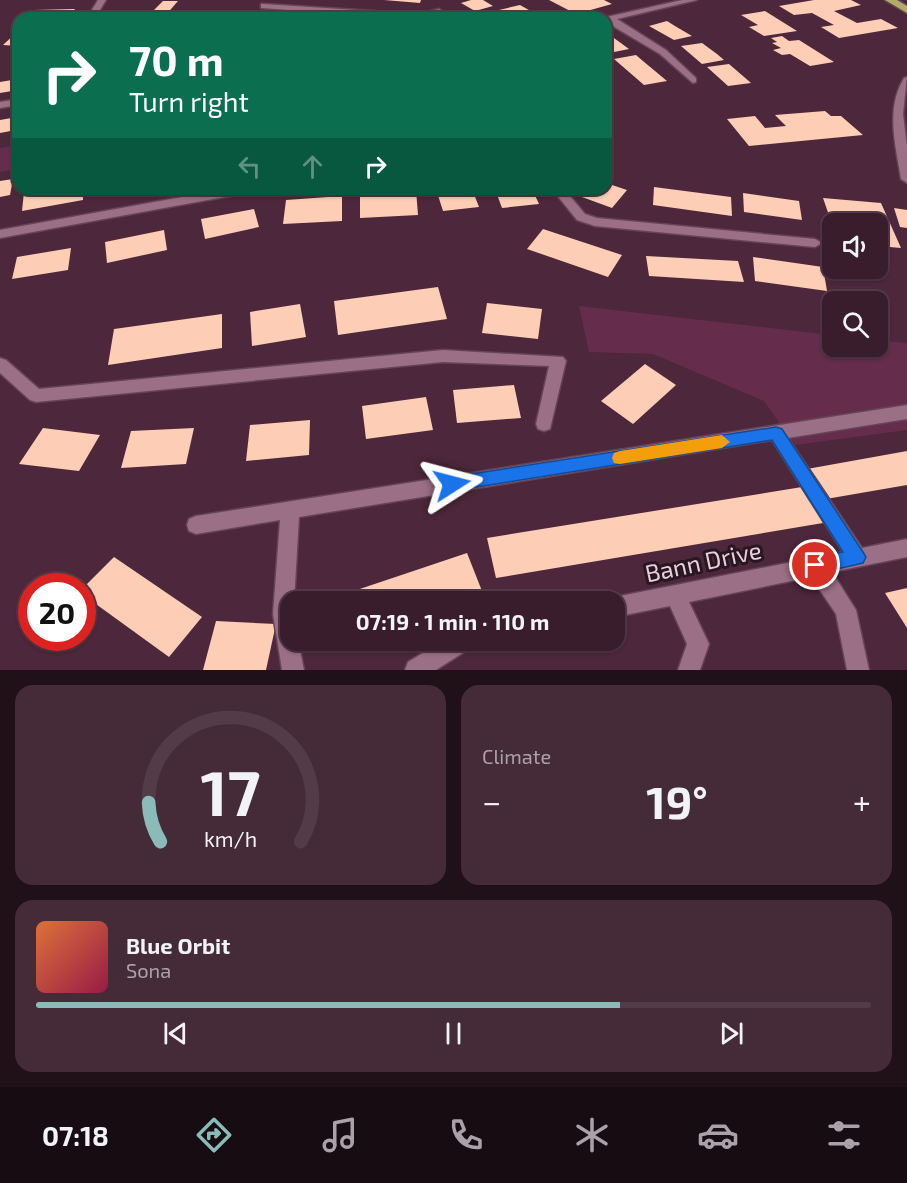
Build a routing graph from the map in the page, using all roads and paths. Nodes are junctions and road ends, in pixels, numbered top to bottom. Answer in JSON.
{"nodes":[{"id":1,"x":632,"y":0,"type":"edge"},
{"id":2,"x":693,"y":0,"type":"edge"},
{"id":3,"x":890,"y":0,"type":"edge"},
{"id":4,"x":264,"y":6,"type":"dead end"},
{"id":5,"x":650,"y":9,"type":"junction"},
{"id":6,"x":907,"y":10,"type":"edge"},
{"id":7,"x":349,"y":12,"type":"edge"},
{"id":8,"x":612,"y":18,"type":"edge"},
{"id":9,"x":612,"y":21,"type":"edge"},
{"id":10,"x":693,"y":80,"type":"dead end"},
{"id":11,"x":907,"y":80,"type":"edge"},
{"id":12,"x":907,"y":178,"type":"edge"},
{"id":13,"x":213,"y":195,"type":"edge"},
{"id":14,"x":563,"y":195,"type":"edge"},
{"id":15,"x":0,"y":234,"type":"edge"},
{"id":16,"x":815,"y":243,"type":"dead end"},
{"id":17,"x":0,"y":364,"type":"edge"},
{"id":18,"x":907,"y":412,"type":"edge"},
{"id":19,"x":544,"y":424,"type":"dead end"},
{"id":20,"x":776,"y":433,"type":"junction"},
{"id":21,"x":290,"y":510,"type":"junction"},
{"id":22,"x":196,"y":525,"type":"dead end"},
{"id":23,"x":907,"y":548,"type":"edge"},
{"id":24,"x":857,"y":557,"type":"junction"},
{"id":25,"x":815,"y":565,"type":"junction"},
{"id":26,"x":675,"y":595,"type":"junction"},
{"id":27,"x":625,"y":605,"type":"edge"},
{"id":28,"x":447,"y":651,"type":"edge"},
{"id":29,"x":292,"y":670,"type":"edge"},
{"id":30,"x":416,"y":670,"type":"edge"},
{"id":31,"x":689,"y":670,"type":"edge"},
{"id":32,"x":858,"y":670,"type":"edge"}],
"edges":[{"from":1,"to":5,"type":"street"},
{"from":2,"to":5,"type":"street"},
{"from":3,"to":6,"type":"highway"},
{"from":4,"to":7,"type":"street"},
{"from":5,"to":8,"type":"street"},
{"from":9,"to":10,"type":"street"},
{"from":11,"to":12,"type":"street"},
{"from":13,"to":15,"type":"street"},
{"from":14,"to":16,"type":"street"},
{"from":17,"to":19,"type":"street"},
{"from":18,"to":20,"type":"street"},
{"from":20,"to":21,"type":"street"},
{"from":20,"to":24,"type":"street"},
{"from":21,"to":22,"type":"street"},
{"from":21,"to":29,"type":"street"},
{"from":23,"to":24,"type":"street","name":"Bann Drive"},
{"from":24,"to":25,"type":"street","name":"Bann Drive"},
{"from":25,"to":26,"type":"street","name":"Bann Drive"},
{"from":25,"to":32,"type":"street"},
{"from":26,"to":27,"type":"street","name":"Bann Drive"},
{"from":26,"to":31,"type":"street"},
{"from":28,"to":30,"type":"street"}]}
